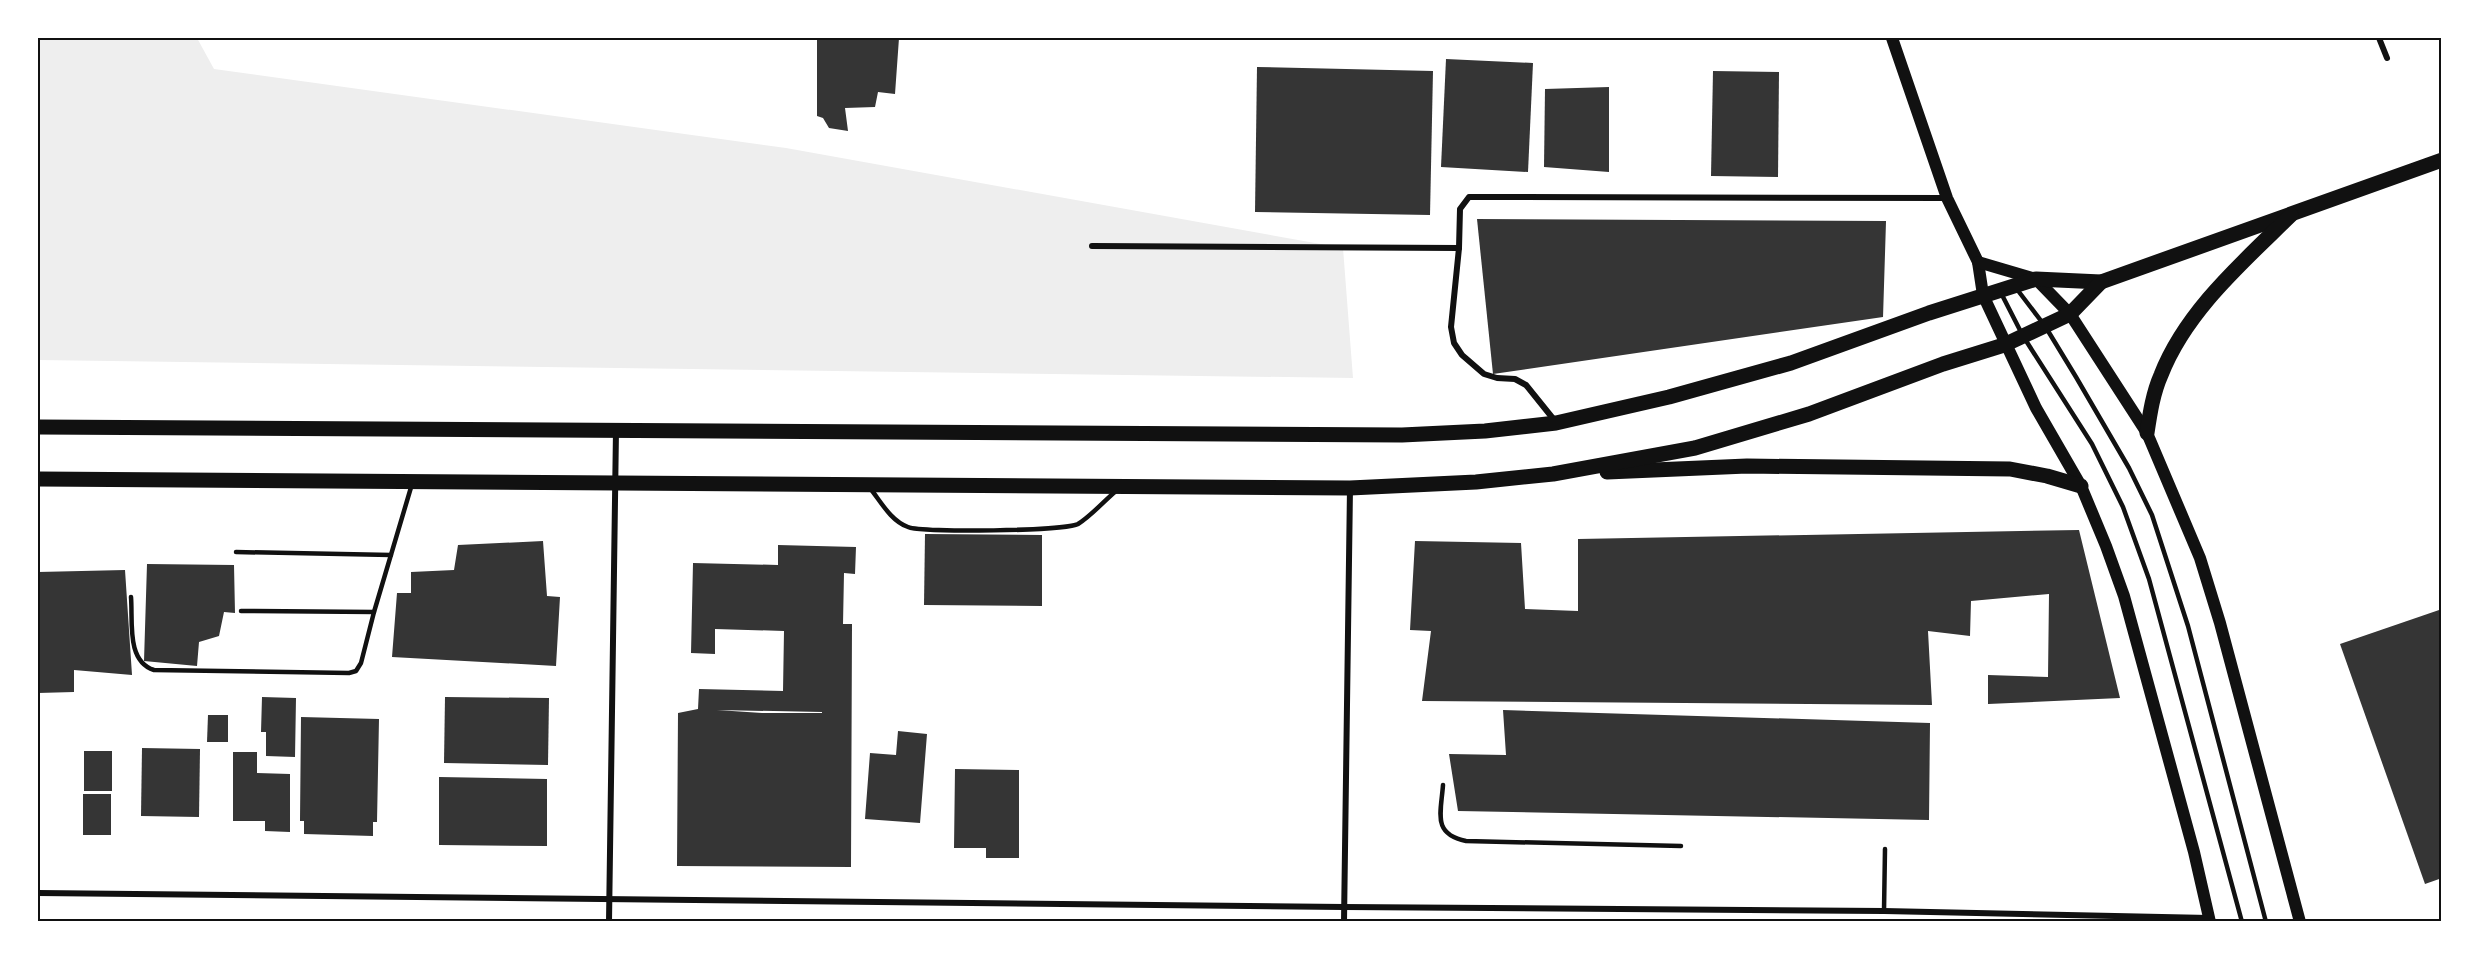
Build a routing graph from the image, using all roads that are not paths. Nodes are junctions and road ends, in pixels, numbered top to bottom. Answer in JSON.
{"nodes":[{"id":1,"x":1892,"y":38,"type":"edge"},
{"id":2,"x":2379,"y":38,"type":"edge"},
{"id":3,"x":2387,"y":58,"type":"dead end"},
{"id":4,"x":2442,"y":160,"type":"edge"},
{"id":5,"x":1947,"y":198,"type":"junction"},
{"id":6,"x":2296,"y":211,"type":"junction"},
{"id":7,"x":1092,"y":246,"type":"dead end"},
{"id":8,"x":1459,"y":248,"type":"junction"},
{"id":9,"x":1978,"y":262,"type":"junction"},
{"id":10,"x":2036,"y":279,"type":"junction"},
{"id":11,"x":2101,"y":282,"type":"junction"},
{"id":12,"x":2007,"y":288,"type":"junction"},
{"id":13,"x":1983,"y":295,"type":"junction"},
{"id":14,"x":2070,"y":314,"type":"junction"},
{"id":15,"x":2045,"y":326,"type":"junction"},
{"id":16,"x":2023,"y":336,"type":"junction"},
{"id":17,"x":2004,"y":345,"type":"junction"},
{"id":18,"x":1556,"y":423,"type":"junction"},
{"id":19,"x":38,"y":427,"type":"edge"},
{"id":20,"x":616,"y":429,"type":"junction"},
{"id":21,"x":2147,"y":433,"type":"junction"},
{"id":22,"x":1553,"y":474,"type":"junction"},
{"id":23,"x":38,"y":479,"type":"edge"},
{"id":24,"x":413,"y":482,"type":"junction"},
{"id":25,"x":615,"y":483,"type":"junction"},
{"id":26,"x":867,"y":484,"type":"junction"},
{"id":27,"x":2081,"y":486,"type":"junction"},
{"id":28,"x":1120,"y":487,"type":"junction"},
{"id":29,"x":1350,"y":488,"type":"junction"},
{"id":30,"x":236,"y":552,"type":"dead end"},
{"id":31,"x":391,"y":555,"type":"junction"},
{"id":32,"x":131,"y":597,"type":"dead end"},
{"id":33,"x":241,"y":611,"type":"dead end"},
{"id":34,"x":374,"y":612,"type":"junction"},
{"id":35,"x":1443,"y":785,"type":"dead end"},
{"id":36,"x":1681,"y":846,"type":"dead end"},
{"id":37,"x":1884,"y":849,"type":"dead end"},
{"id":38,"x":38,"y":893,"type":"edge"},
{"id":39,"x":609,"y":898,"type":"junction"},
{"id":40,"x":1344,"y":908,"type":"junction"},
{"id":41,"x":1884,"y":911,"type":"junction"},
{"id":42,"x":2210,"y":920,"type":"edge"},
{"id":43,"x":609,"y":921,"type":"edge"},
{"id":44,"x":1344,"y":921,"type":"edge"},
{"id":45,"x":2242,"y":921,"type":"edge"},
{"id":46,"x":2266,"y":921,"type":"edge"},
{"id":47,"x":2300,"y":921,"type":"edge"}],
"edges":[{"from":1,"to":5,"type":"main road"},
{"from":2,"to":3,"type":"street"},
{"from":4,"to":6,"type":"main road"},
{"from":5,"to":8,"type":"street"},
{"from":5,"to":9,"type":"main road"},
{"from":6,"to":11,"type":"main road"},
{"from":6,"to":21,"type":"main road"},
{"from":7,"to":8,"type":"street"},
{"from":8,"to":18,"type":"street"},
{"from":9,"to":10,"type":"main road"},
{"from":9,"to":13,"type":"main road"},
{"from":10,"to":11,"type":"main road"},
{"from":10,"to":12,"type":"main road"},
{"from":10,"to":14,"type":"main road"},
{"from":11,"to":14,"type":"main road"},
{"from":12,"to":13,"type":"main road"},
{"from":12,"to":15,"type":"lane"},
{"from":12,"to":16,"type":"lane"},
{"from":13,"to":17,"type":"main road"},
{"from":13,"to":18,"type":"main road"},
{"from":14,"to":15,"type":"main road"},
{"from":14,"to":21,"type":"main road"},
{"from":15,"to":16,"type":"main road"},
{"from":15,"to":46,"type":"lane"},
{"from":16,"to":17,"type":"main road"},
{"from":16,"to":45,"type":"lane"},
{"from":17,"to":22,"type":"main road"},
{"from":17,"to":27,"type":"main road"},
{"from":18,"to":20,"type":"main road"},
{"from":19,"to":20,"type":"main road"},
{"from":20,"to":25,"type":"street"},
{"from":21,"to":47,"type":"main road"},
{"from":22,"to":27,"type":"main road"},
{"from":22,"to":29,"type":"main road"},
{"from":23,"to":24,"type":"main road"},
{"from":24,"to":25,"type":"main road"},
{"from":24,"to":31,"type":"lane"},
{"from":25,"to":26,"type":"main road"},
{"from":25,"to":39,"type":"street"},
{"from":26,"to":28,"type":"main road"},
{"from":26,"to":28,"type":"lane"},
{"from":27,"to":42,"type":"main road"},
{"from":28,"to":29,"type":"main road"},
{"from":29,"to":40,"type":"street"},
{"from":30,"to":31,"type":"lane"},
{"from":31,"to":34,"type":"lane"},
{"from":32,"to":34,"type":"lane"},
{"from":33,"to":34,"type":"lane"},
{"from":35,"to":36,"type":"lane"},
{"from":37,"to":41,"type":"lane"},
{"from":38,"to":39,"type":"street"},
{"from":39,"to":40,"type":"street"},
{"from":39,"to":43,"type":"street"},
{"from":40,"to":41,"type":"street"},
{"from":40,"to":44,"type":"street"},
{"from":41,"to":42,"type":"street"}]}
